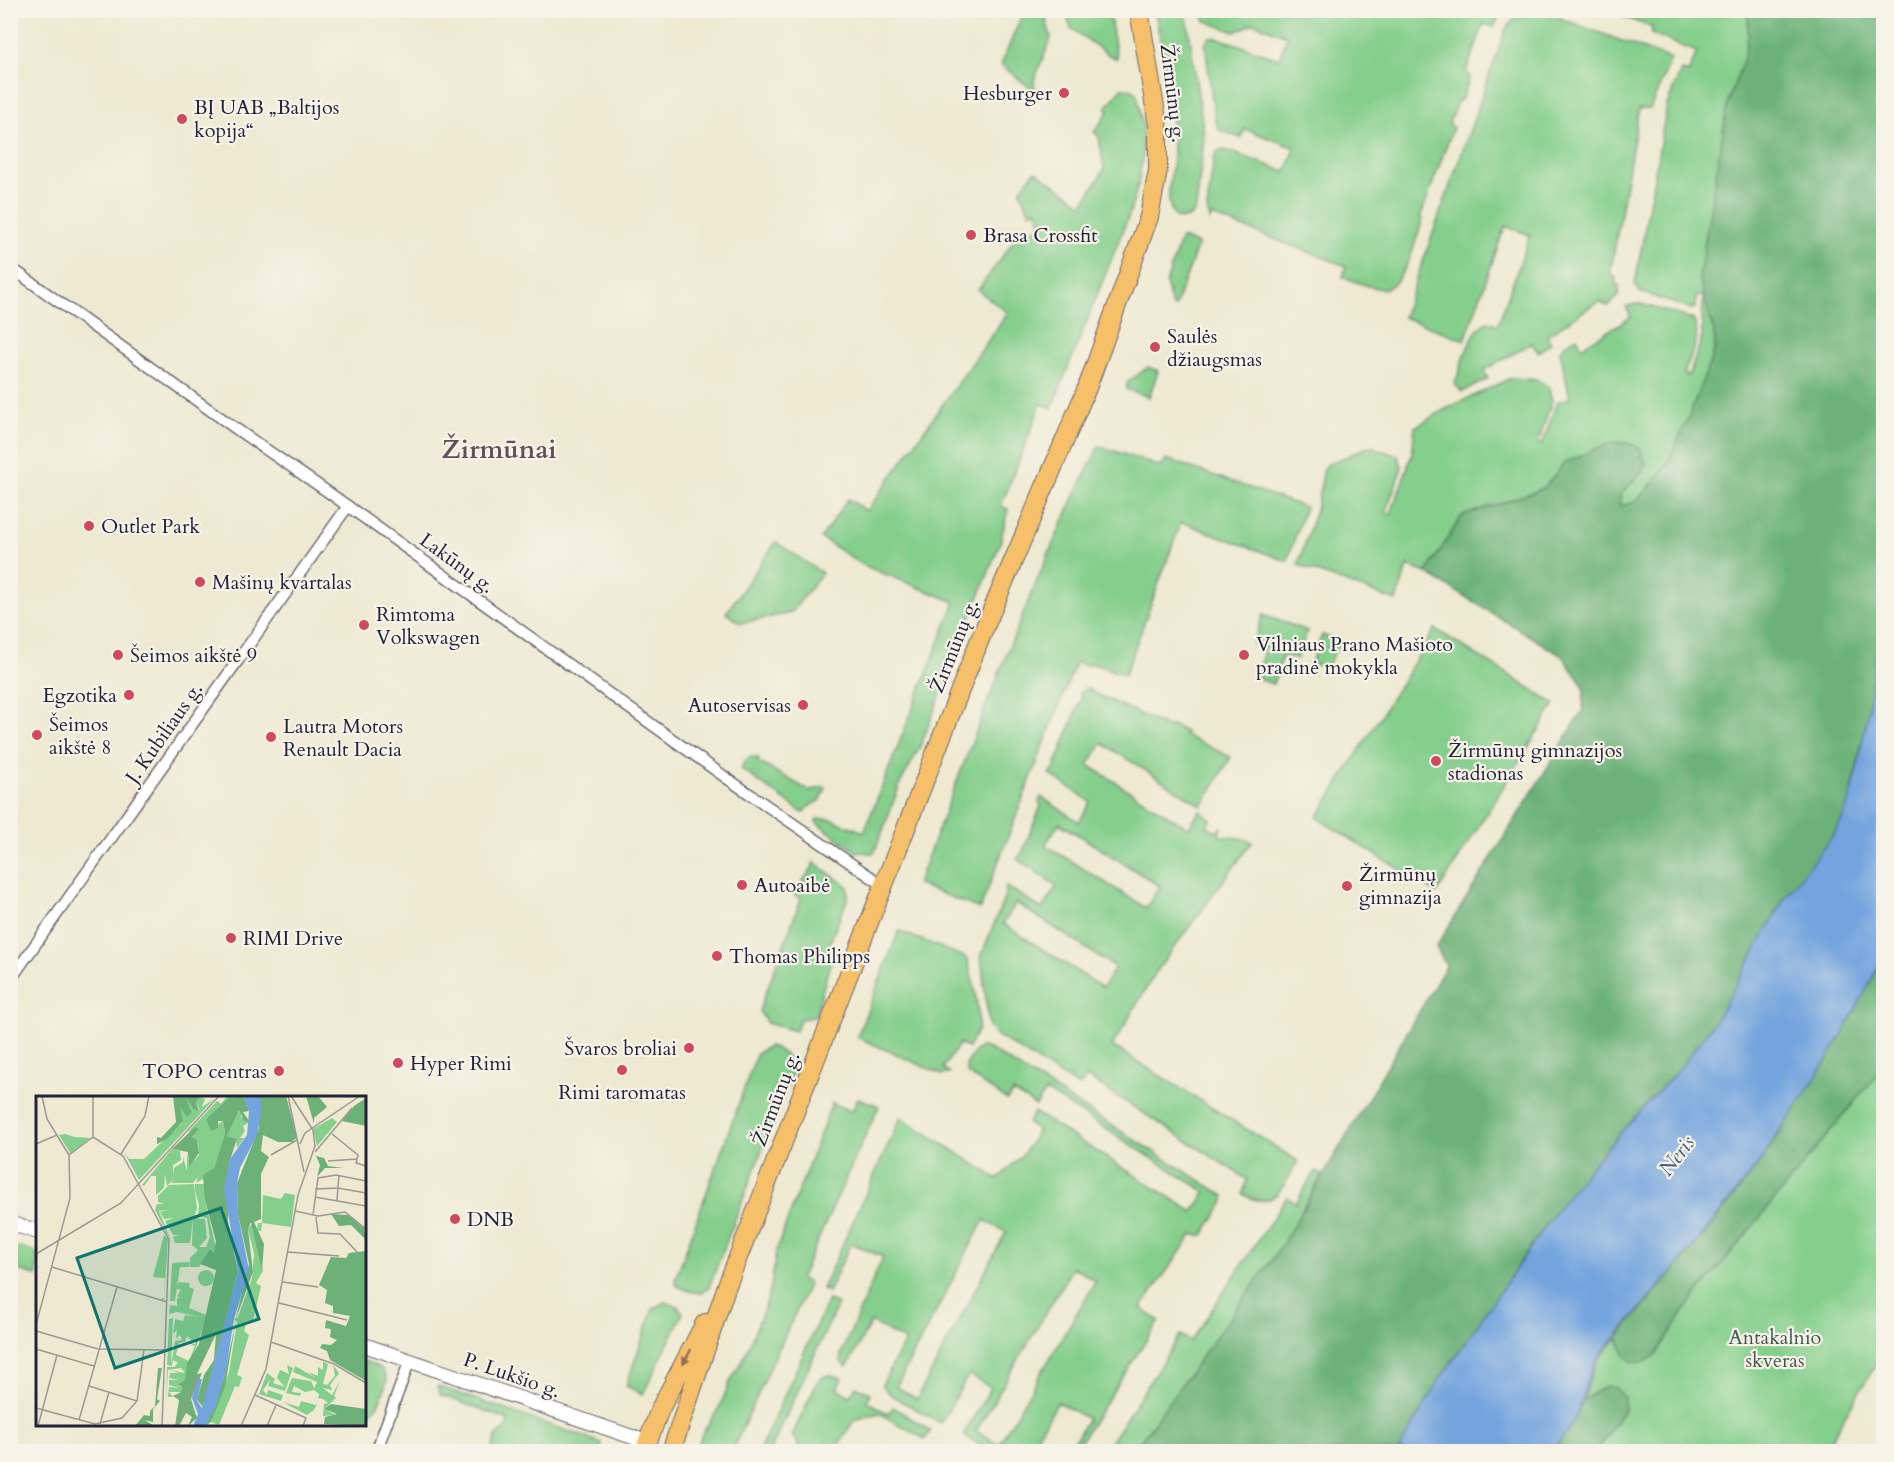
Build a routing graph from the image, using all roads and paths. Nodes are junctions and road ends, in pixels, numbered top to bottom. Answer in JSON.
{"nodes":[{"id":1,"x":1139,"y":10,"type":"edge"},
{"id":2,"x":10,"y":267,"type":"edge"},
{"id":3,"x":348,"y":506,"type":"junction"},
{"id":4,"x":884,"y":886,"type":"junction"},
{"id":5,"x":10,"y":980,"type":"edge"},
{"id":6,"x":10,"y":1223,"type":"edge"},
{"id":7,"x":36,"y":1231,"type":"edge"},
{"id":8,"x":726,"y":1288,"type":"junction"},
{"id":9,"x":366,"y":1346,"type":"edge"},
{"id":10,"x":410,"y":1360,"type":"junction"},
{"id":11,"x":645,"y":1447,"type":"edge"},
{"id":12,"x":671,"y":1451,"type":"edge"},
{"id":13,"x":376,"y":1452,"type":"edge"}],
"edges":[{"from":1,"to":4,"type":"main road","name":"Žirmūnų g."},
{"from":2,"to":3,"type":"street","name":"Lakūnų g."},
{"from":3,"to":4,"type":"street","name":"Lakūnų g."},
{"from":3,"to":5,"type":"street","name":"J. Kubiliaus g."},
{"from":4,"to":8,"type":"main road","name":"Žirmūnų g."},
{"from":6,"to":7,"type":"street"},
{"from":8,"to":11,"type":"main road","name":"Žirmūnų g.","one_way":true},
{"from":8,"to":12,"type":"main road","name":"Žirmūnų g."},
{"from":9,"to":10,"type":"street","name":"P. Lukšio g."},
{"from":10,"to":11,"type":"street","name":"P. Lukšio g."},
{"from":10,"to":13,"type":"street"},
{"from":11,"to":12,"type":"main road"}]}
